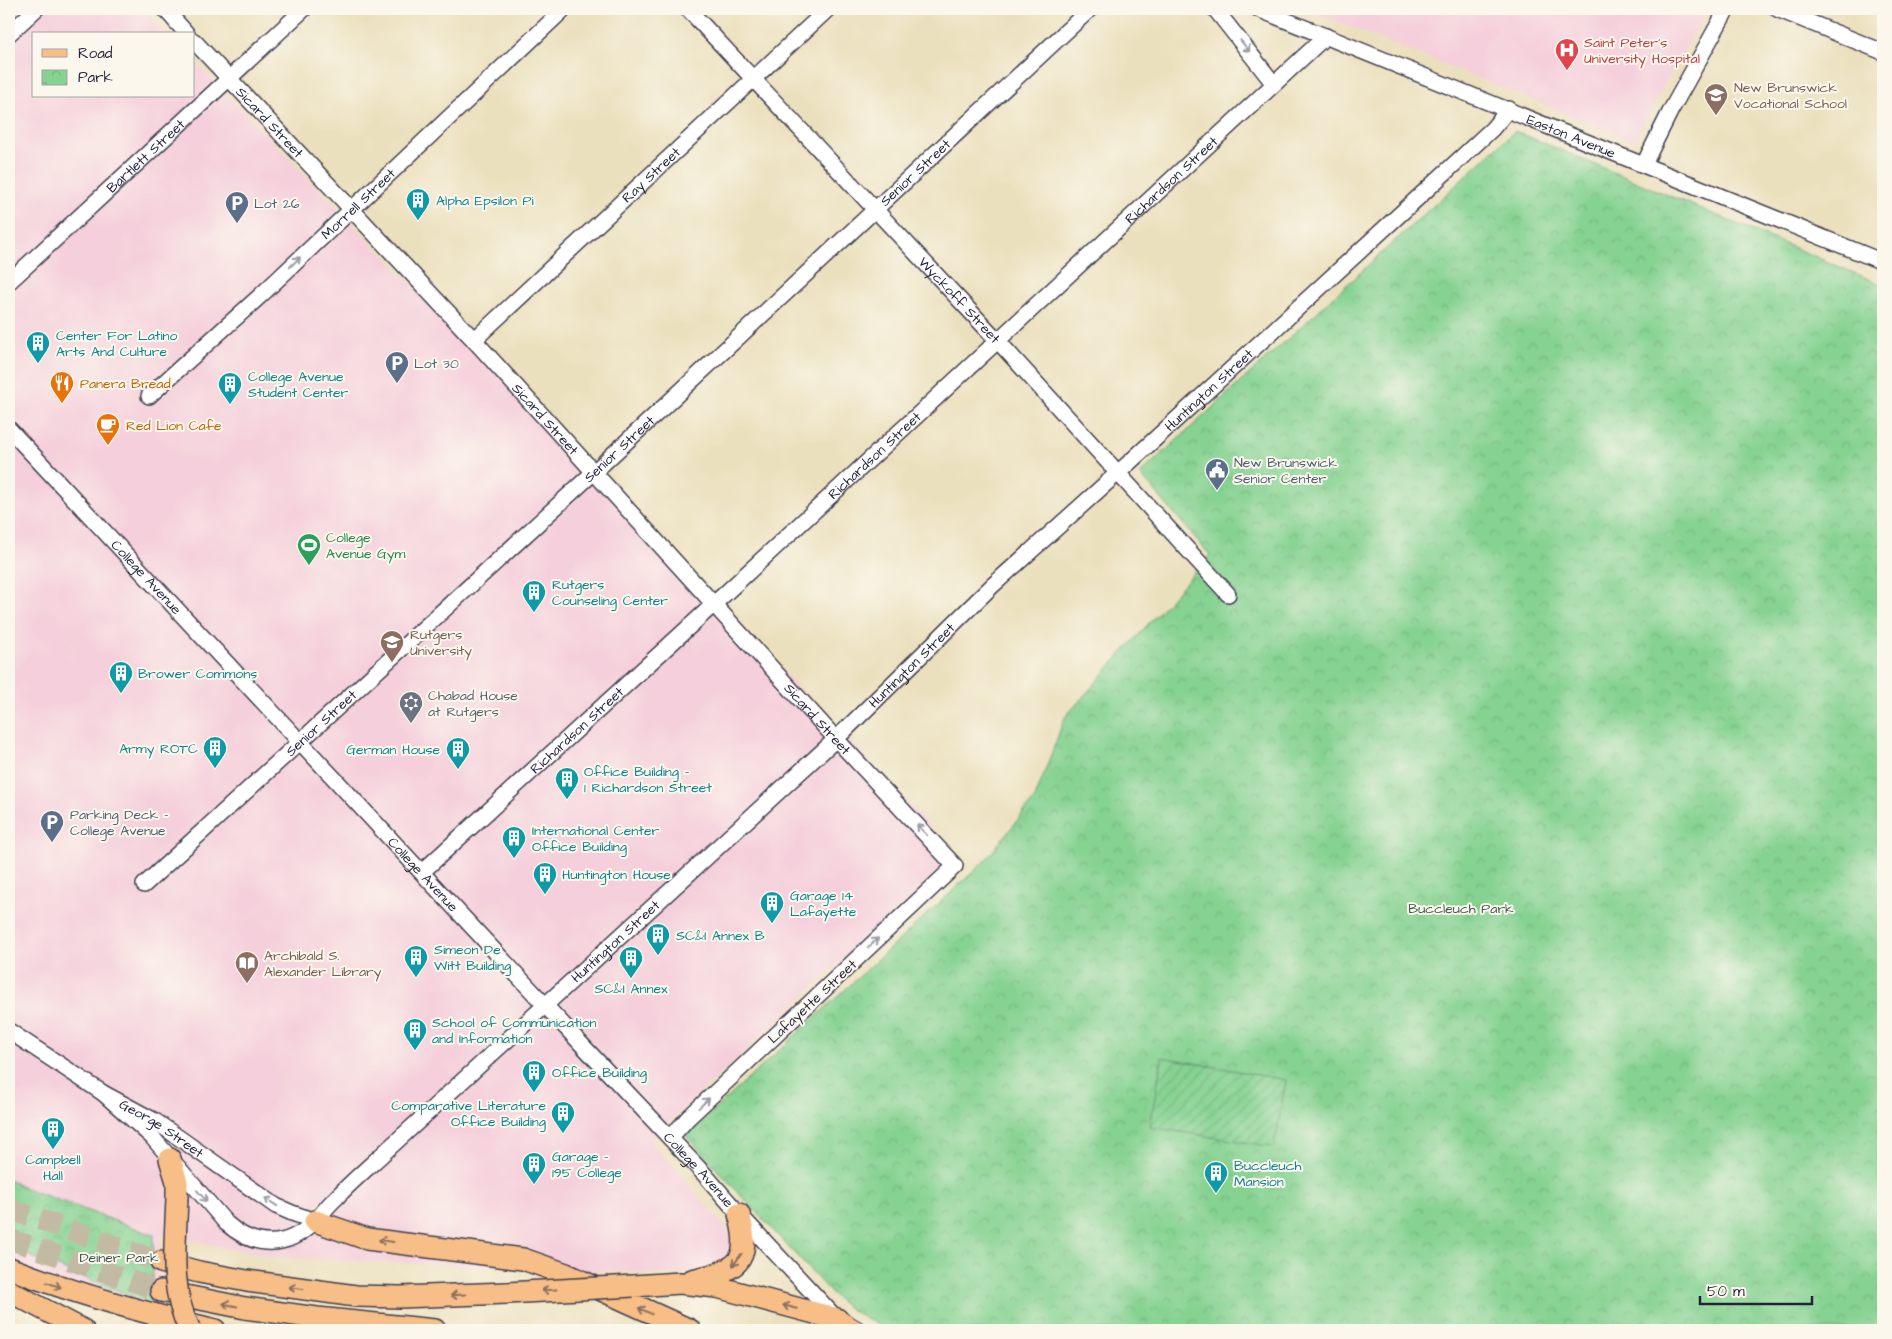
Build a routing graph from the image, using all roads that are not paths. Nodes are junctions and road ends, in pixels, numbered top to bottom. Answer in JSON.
{"nodes":[{"id":1,"x":36,"y":9,"type":"edge"},
{"id":2,"x":165,"y":9,"type":"edge"},
{"id":3,"x":304,"y":9,"type":"edge"},
{"id":4,"x":564,"y":9,"type":"edge"},
{"id":5,"x":688,"y":9,"type":"edge"},
{"id":6,"x":828,"y":9,"type":"edge"},
{"id":7,"x":1090,"y":9,"type":"edge"},
{"id":8,"x":1214,"y":9,"type":"edge"},
{"id":9,"x":1258,"y":9,"type":"edge"},
{"id":10,"x":1727,"y":9,"type":"edge"},
{"id":11,"x":1777,"y":9,"type":"edge"},
{"id":12,"x":185,"y":32,"type":"edge"},
{"id":13,"x":9,"y":34,"type":"edge"},
{"id":14,"x":1326,"y":36,"type":"junction"},
{"id":15,"x":195,"y":42,"type":"edge"},
{"id":16,"x":1883,"y":52,"type":"edge"},
{"id":17,"x":228,"y":79,"type":"junction"},
{"id":18,"x":752,"y":79,"type":"junction"},
{"id":19,"x":1274,"y":84,"type":"junction"},
{"id":20,"x":1509,"y":109,"type":"junction"},
{"id":21,"x":1644,"y":164,"type":"junction"},
{"id":22,"x":351,"y":210,"type":"junction"},
{"id":23,"x":875,"y":210,"type":"junction"},
{"id":24,"x":1883,"y":262,"type":"edge"},
{"id":25,"x":9,"y":282,"type":"edge"},
{"id":26,"x":474,"y":340,"type":"junction"},
{"id":27,"x":997,"y":340,"type":"junction"},
{"id":28,"x":149,"y":396,"type":"dead end"},
{"id":29,"x":9,"y":429,"type":"edge"},
{"id":30,"x":594,"y":472,"type":"junction"},
{"id":31,"x":1118,"y":473,"type":"junction"},
{"id":32,"x":1228,"y":594,"type":"dead end"},
{"id":33,"x":714,"y":604,"type":"junction"},
{"id":34,"x":836,"y":739,"type":"junction"},
{"id":35,"x":300,"y":742,"type":"junction"},
{"id":36,"x":955,"y":866,"type":"joint"},
{"id":37,"x":422,"y":872,"type":"junction"},
{"id":38,"x":144,"y":885,"type":"dead end"},
{"id":39,"x":546,"y":1005,"type":"junction"},
{"id":40,"x":9,"y":1030,"type":"edge"},
{"id":41,"x":103,"y":1093,"type":"junction"},
{"id":42,"x":670,"y":1138,"type":"junction"},
{"id":43,"x":170,"y":1159,"type":"junction"},
{"id":44,"x":739,"y":1214,"type":"junction"},
{"id":45,"x":315,"y":1221,"type":"junction"},
{"id":46,"x":161,"y":1262,"type":"tunnel mouth"},
{"id":47,"x":9,"y":1268,"type":"edge"},
{"id":48,"x":680,"y":1283,"type":"junction"},
{"id":49,"x":9,"y":1291,"type":"edge"},
{"id":50,"x":161,"y":1291,"type":"tunnel mouth"},
{"id":51,"x":837,"y":1320,"type":"junction"},
{"id":52,"x":83,"y":1330,"type":"edge"},
{"id":53,"x":190,"y":1330,"type":"edge"},
{"id":54,"x":215,"y":1330,"type":"edge"},
{"id":55,"x":435,"y":1330,"type":"edge"},
{"id":56,"x":690,"y":1330,"type":"edge"},
{"id":57,"x":856,"y":1330,"type":"edge"}],
"edges":[{"from":1,"to":13,"type":"street"},
{"from":2,"to":12,"type":"street"},
{"from":3,"to":17,"type":"street","name":"Bartlett Street"},
{"from":4,"to":22,"type":"street","name":"Morrell Street"},
{"from":5,"to":18,"type":"street","name":"Wyckoff Street"},
{"from":6,"to":18,"type":"street","name":"Ray Street"},
{"from":7,"to":23,"type":"street","name":"Senior Street"},
{"from":8,"to":19,"type":"street","one_way":true},
{"from":9,"to":14,"type":"street","name":"Easton Avenue"},
{"from":10,"to":21,"type":"street"},
{"from":11,"to":16,"type":"street"},
{"from":14,"to":19,"type":"street","name":"Richardson Street"},
{"from":14,"to":20,"type":"street","name":"Easton Avenue"},
{"from":15,"to":17,"type":"street","name":"Sicard Street"},
{"from":17,"to":22,"type":"street","name":"Sicard Street"},
{"from":17,"to":25,"type":"street","name":"Bartlett Street"},
{"from":18,"to":23,"type":"street","name":"Wyckoff Street"},
{"from":18,"to":26,"type":"street","name":"Ray Street"},
{"from":19,"to":27,"type":"street","name":"Richardson Street"},
{"from":20,"to":21,"type":"street","name":"Easton Avenue"},
{"from":20,"to":31,"type":"street","name":"Huntington Street"},
{"from":21,"to":24,"type":"street","name":"Easton Avenue"},
{"from":22,"to":26,"type":"street","name":"Sicard Street"},
{"from":28,"to":22,"type":"street","name":"Morrell Street","one_way":true},
{"from":23,"to":27,"type":"street","name":"Wyckoff Street"},
{"from":23,"to":30,"type":"street","name":"Senior Street"},
{"from":26,"to":30,"type":"street","name":"Sicard Street"},
{"from":27,"to":31,"type":"street","name":"Wyckoff Street"},
{"from":27,"to":33,"type":"street","name":"Richardson Street"},
{"from":29,"to":35,"type":"street","name":"College Avenue"},
{"from":30,"to":33,"type":"street","name":"Sicard Street"},
{"from":30,"to":35,"type":"street","name":"Senior Street"},
{"from":31,"to":32,"type":"street","name":"Wyckoff Street"},
{"from":31,"to":34,"type":"street","name":"Huntington Street"},
{"from":33,"to":34,"type":"street","name":"Sicard Street"},
{"from":33,"to":37,"type":"street","name":"Richardson Street"},
{"from":36,"to":34,"type":"street","name":"Sicard Street","one_way":true},
{"from":34,"to":39,"type":"street","name":"Huntington Street"},
{"from":35,"to":37,"type":"street","name":"College Avenue"},
{"from":35,"to":38,"type":"street","name":"Senior Street"},
{"from":42,"to":36,"type":"street","name":"Lafayette Street","one_way":true},
{"from":37,"to":39,"type":"street","name":"College Avenue"},
{"from":39,"to":42,"type":"street","name":"College Avenue"},
{"from":39,"to":45,"type":"street","name":"Huntington Street"},
{"from":40,"to":41,"type":"street","name":"George Street"},
{"from":41,"to":43,"type":"street","name":"Huntington Street"},
{"from":45,"to":41,"type":"street","name":"George Street","one_way":true},
{"from":42,"to":44,"type":"street","name":"College Avenue"},
{"from":43,"to":45,"type":"street","name":"Huntington Street","one_way":true},
{"from":43,"to":53,"type":"highway","bridge":true},
{"from":44,"to":48,"type":"highway","one_way":true},
{"from":44,"to":51,"type":"street","name":"College Avenue"},
{"from":56,"to":45,"type":"highway","one_way":true},
{"from":48,"to":46,"type":"highway","one_way":true,"bridge":true},
{"from":47,"to":54,"type":"highway","one_way":true},
{"from":51,"to":48,"type":"highway","one_way":true},
{"from":49,"to":52,"type":"highway"},
{"from":55,"to":50,"type":"highway","one_way":true},
{"from":51,"to":57,"type":"main road"}]}
